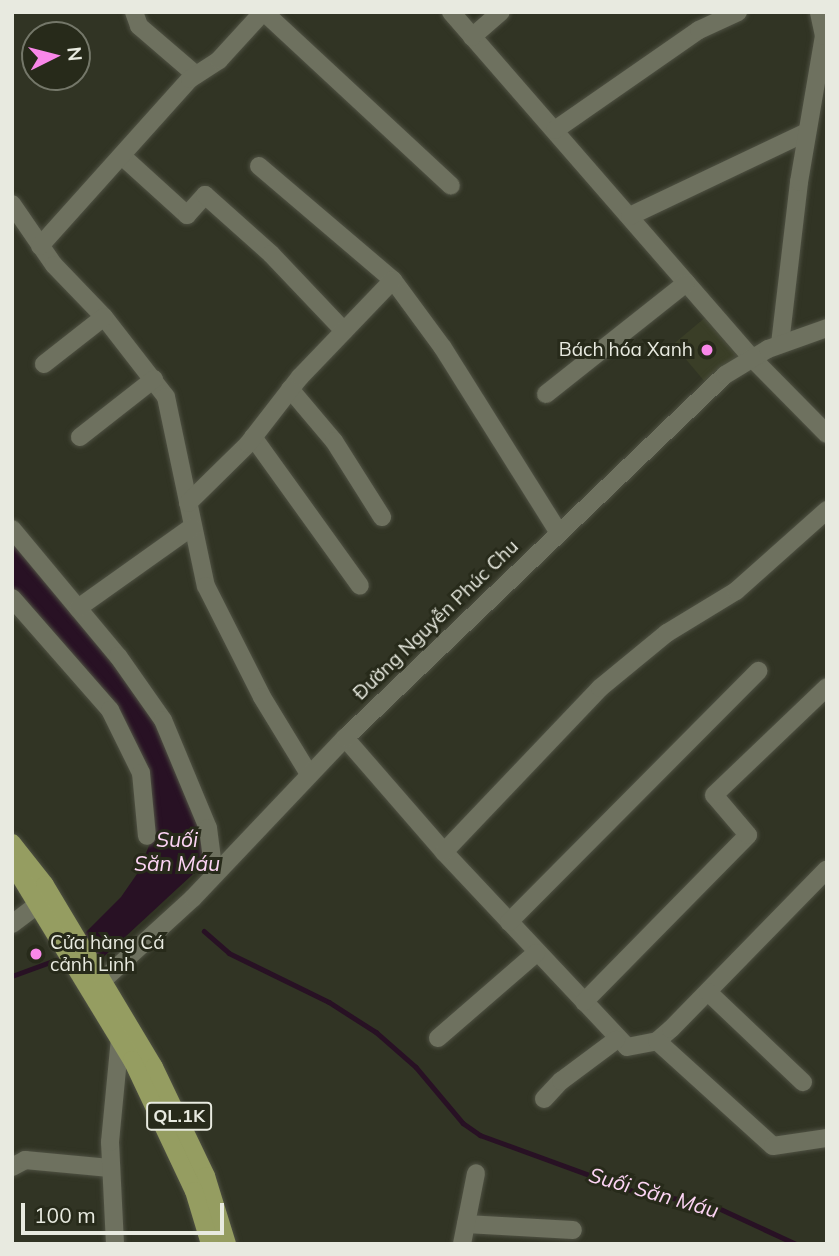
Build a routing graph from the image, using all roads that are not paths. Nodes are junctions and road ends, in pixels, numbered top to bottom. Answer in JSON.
{"nodes":[{"id":1,"x":134,"y":12,"type":"edge"},
{"id":2,"x":263,"y":12,"type":"edge"},
{"id":3,"x":451,"y":12,"type":"edge"},
{"id":4,"x":502,"y":12,"type":"edge"},
{"id":5,"x":738,"y":12,"type":"edge"},
{"id":6,"x":819,"y":12,"type":"edge"},
{"id":7,"x":472,"y":37,"type":"junction"},
{"id":8,"x":823,"y":61,"type":"edge"},
{"id":9,"x":196,"y":75,"type":"junction"},
{"id":10,"x":555,"y":130,"type":"junction"},
{"id":11,"x":807,"y":132,"type":"junction"},
{"id":12,"x":122,"y":156,"type":"junction"},
{"id":13,"x":258,"y":166,"type":"dead end"},
{"id":14,"x":452,"y":187,"type":"dead end"},
{"id":15,"x":13,"y":207,"type":"edge"},
{"id":16,"x":630,"y":216,"type":"junction"},
{"id":17,"x":40,"y":246,"type":"junction"},
{"id":18,"x":393,"y":280,"type":"junction"},
{"id":19,"x":686,"y":283,"type":"junction"},
{"id":20,"x":104,"y":317,"type":"junction"},
{"id":21,"x":827,"y":328,"type":"edge"},
{"id":22,"x":344,"y":331,"type":"junction"},
{"id":23,"x":780,"y":344,"type":"junction"},
{"id":24,"x":751,"y":357,"type":"junction"},
{"id":25,"x":44,"y":364,"type":"dead end"},
{"id":26,"x":154,"y":379,"type":"junction"},
{"id":27,"x":290,"y":389,"type":"junction"},
{"id":28,"x":546,"y":394,"type":"dead end"},
{"id":29,"x":827,"y":434,"type":"edge"},
{"id":30,"x":80,"y":437,"type":"dead end"},
{"id":31,"x":253,"y":437,"type":"junction"},
{"id":32,"x":188,"y":503,"type":"junction"},
{"id":33,"x":827,"y":510,"type":"edge"},
{"id":34,"x":382,"y":517,"type":"dead end"},
{"id":35,"x":192,"y":527,"type":"junction"},
{"id":36,"x":12,"y":528,"type":"edge"},
{"id":37,"x":558,"y":531,"type":"junction"},
{"id":38,"x":360,"y":586,"type":"dead end"},
{"id":39,"x":12,"y":598,"type":"edge"},
{"id":40,"x":78,"y":608,"type":"junction"},
{"id":41,"x":758,"y":671,"type":"dead end"},
{"id":42,"x":827,"y":687,"type":"edge"},
{"id":43,"x":345,"y":738,"type":"junction"},
{"id":44,"x":309,"y":774,"type":"junction"},
{"id":45,"x":147,"y":836,"type":"dead end"},
{"id":46,"x":12,"y":843,"type":"edge"},
{"id":47,"x":444,"y":852,"type":"junction"},
{"id":48,"x":12,"y":863,"type":"edge"},
{"id":49,"x":827,"y":869,"type":"edge"},
{"id":50,"x":214,"y":874,"type":"junction"},
{"id":51,"x":39,"y":904,"type":"junction"},
{"id":52,"x":509,"y":922,"type":"junction"},
{"id":53,"x":12,"y":924,"type":"edge"},
{"id":54,"x":61,"y":931,"type":"junction"},
{"id":55,"x":536,"y":953,"type":"junction"},
{"id":56,"x":98,"y":984,"type":"junction"},
{"id":57,"x":708,"y":992,"type":"junction"},
{"id":58,"x":584,"y":1002,"type":"junction"},
{"id":59,"x":120,"y":1038,"type":"junction"},
{"id":60,"x":438,"y":1038,"type":"dead end"},
{"id":61,"x":616,"y":1040,"type":"junction"},
{"id":62,"x":657,"y":1041,"type":"junction"},
{"id":63,"x":803,"y":1082,"type":"dead end"},
{"id":64,"x":544,"y":1099,"type":"dead end"},
{"id":65,"x":827,"y":1138,"type":"edge"},
{"id":66,"x":12,"y":1167,"type":"edge"},
{"id":67,"x":110,"y":1168,"type":"junction"},
{"id":68,"x":477,"y":1174,"type":"dead end"},
{"id":69,"x":466,"y":1224,"type":"junction"},
{"id":70,"x":573,"y":1230,"type":"dead end"},
{"id":71,"x":115,"y":1244,"type":"edge"},
{"id":72,"x":210,"y":1244,"type":"edge"},
{"id":73,"x":227,"y":1244,"type":"edge"},
{"id":74,"x":462,"y":1244,"type":"edge"}],
"edges":[{"from":1,"to":9,"type":"street"},
{"from":2,"to":9,"type":"street"},
{"from":2,"to":14,"type":"street"},
{"from":3,"to":7,"type":"street"},
{"from":4,"to":7,"type":"street"},
{"from":5,"to":10,"type":"street"},
{"from":6,"to":8,"type":"street"},
{"from":7,"to":10,"type":"street"},
{"from":8,"to":11,"type":"street"},
{"from":9,"to":12,"type":"street"},
{"from":10,"to":16,"type":"street"},
{"from":11,"to":16,"type":"street"},
{"from":11,"to":23,"type":"street"},
{"from":12,"to":17,"type":"street"},
{"from":12,"to":22,"type":"street"},
{"from":13,"to":18,"type":"street"},
{"from":15,"to":17,"type":"street"},
{"from":16,"to":19,"type":"street"},
{"from":17,"to":20,"type":"street"},
{"from":18,"to":22,"type":"street"},
{"from":18,"to":37,"type":"street"},
{"from":19,"to":24,"type":"street"},
{"from":19,"to":28,"type":"street"},
{"from":20,"to":25,"type":"street"},
{"from":20,"to":26,"type":"street"},
{"from":21,"to":23,"type":"street","name":"Đường Nguyễn Phúc Chu"},
{"from":22,"to":27,"type":"street"},
{"from":23,"to":24,"type":"street","name":"Đường Nguyễn Phúc Chu"},
{"from":24,"to":29,"type":"street"},
{"from":24,"to":37,"type":"street","name":"Đường Nguyễn Phúc Chu"},
{"from":26,"to":30,"type":"street"},
{"from":26,"to":32,"type":"street"},
{"from":27,"to":31,"type":"street"},
{"from":27,"to":34,"type":"street"},
{"from":31,"to":32,"type":"street"},
{"from":31,"to":38,"type":"street"},
{"from":32,"to":35,"type":"street"},
{"from":33,"to":47,"type":"street"},
{"from":35,"to":40,"type":"street"},
{"from":35,"to":44,"type":"street"},
{"from":36,"to":40,"type":"street"},
{"from":37,"to":43,"type":"street","name":"Đường Nguyễn Phúc Chu"},
{"from":39,"to":45,"type":"street"},
{"from":40,"to":50,"type":"street"},
{"from":41,"to":52,"type":"street"},
{"from":42,"to":58,"type":"street"},
{"from":43,"to":44,"type":"street","name":"Đường Nguyễn Phúc Chu"},
{"from":43,"to":47,"type":"street"},
{"from":44,"to":50,"type":"street","name":"Đường Nguyễn Phúc Chu"},
{"from":46,"to":54,"type":"main road","number":"QL.1K"},
{"from":47,"to":52,"type":"street"},
{"from":48,"to":51,"type":"main road","number":"QL.1K"},
{"from":49,"to":57,"type":"street"},
{"from":50,"to":56,"type":"street","name":"Đường Nguyễn Phúc Chu"},
{"from":51,"to":53,"type":"street"},
{"from":51,"to":54,"type":"main road","number":"QL.1K"},
{"from":52,"to":55,"type":"street"},
{"from":54,"to":56,"type":"main road","number":"QL.1K"},
{"from":55,"to":58,"type":"street"},
{"from":55,"to":60,"type":"street"},
{"from":56,"to":59,"type":"main road","number":"QL.1K"},
{"from":56,"to":73,"type":"main road","number":"QL.1K"},
{"from":57,"to":62,"type":"street"},
{"from":57,"to":63,"type":"street"},
{"from":58,"to":61,"type":"street"},
{"from":59,"to":67,"type":"street"},
{"from":59,"to":72,"type":"main road","number":"QL.1K"},
{"from":61,"to":62,"type":"street"},
{"from":61,"to":64,"type":"street"},
{"from":62,"to":65,"type":"street"},
{"from":66,"to":67,"type":"street"},
{"from":67,"to":71,"type":"street"},
{"from":68,"to":69,"type":"street"},
{"from":69,"to":70,"type":"street"},
{"from":69,"to":74,"type":"street"}]}
